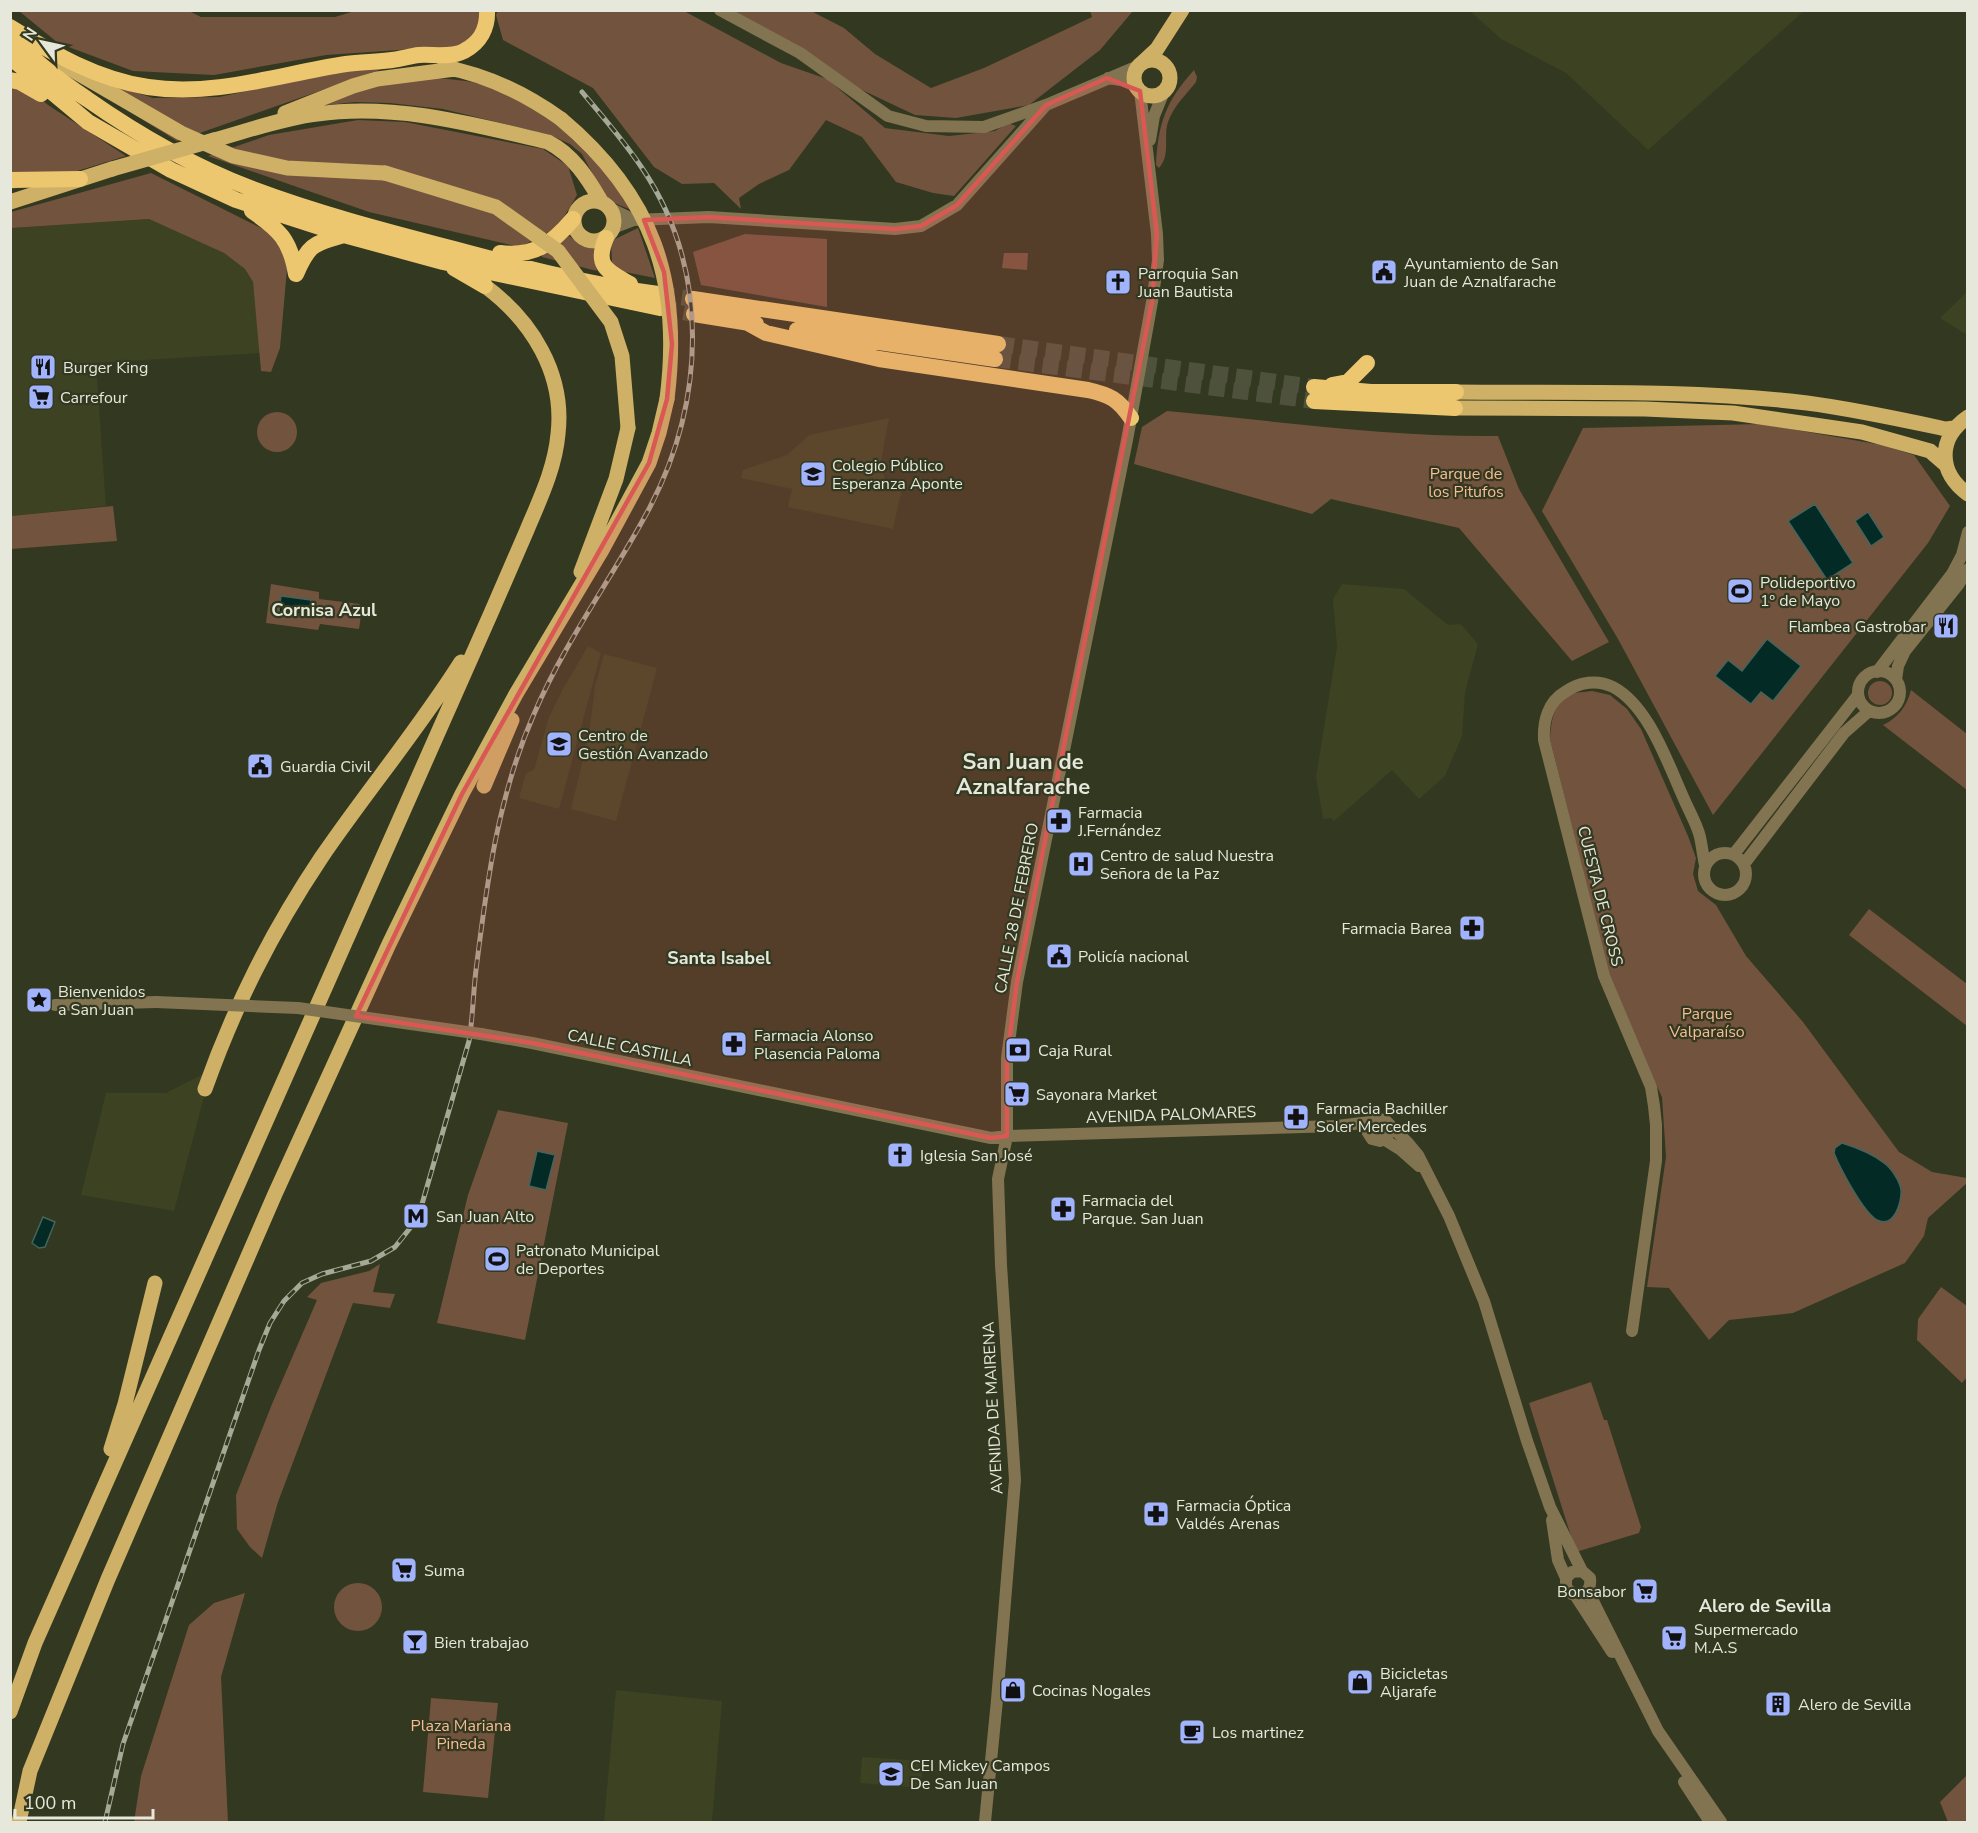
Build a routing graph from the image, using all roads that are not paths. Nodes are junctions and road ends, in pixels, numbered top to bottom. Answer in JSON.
{"nodes":[{"id":1,"x":487,"y":10,"type":"edge"},
{"id":2,"x":720,"y":10,"type":"edge"},
{"id":3,"x":1182,"y":10,"type":"edge"},
{"id":4,"x":10,"y":28,"type":"edge"},
{"id":5,"x":10,"y":36,"type":"edge"},
{"id":6,"x":10,"y":57,"type":"edge"},
{"id":7,"x":395,"y":60,"type":"junction"},
{"id":8,"x":1141,"y":64,"type":"junction"},
{"id":9,"x":454,"y":69,"type":"junction"},
{"id":10,"x":1107,"y":78,"type":"junction"},
{"id":11,"x":10,"y":80,"type":"edge"},
{"id":12,"x":1138,"y":88,"type":"junction"},
{"id":13,"x":1165,"y":89,"type":"junction"},
{"id":14,"x":1046,"y":105,"type":"junction"},
{"id":15,"x":1010,"y":118,"type":"junction"},
{"id":16,"x":88,"y":122,"type":"junction"},
{"id":17,"x":266,"y":126,"type":"junction"},
{"id":18,"x":1026,"y":128,"type":"junction"},
{"id":19,"x":584,"y":174,"type":"junction"},
{"id":20,"x":1149,"y":178,"type":"junction"},
{"id":21,"x":80,"y":179,"type":"junction"},
{"id":22,"x":10,"y":180,"type":"edge"},
{"id":23,"x":36,"y":192,"type":"junction"},
{"id":24,"x":10,"y":195,"type":"edge"},
{"id":25,"x":236,"y":200,"type":"junction"},
{"id":26,"x":10,"y":202,"type":"edge"},
{"id":27,"x":606,"y":205,"type":"junction"},
{"id":28,"x":577,"y":212,"type":"junction"},
{"id":29,"x":634,"y":220,"type":"junction"},
{"id":30,"x":610,"y":233,"type":"junction"},
{"id":31,"x":344,"y":235,"type":"junction"},
{"id":32,"x":476,"y":255,"type":"junction"},
{"id":33,"x":443,"y":262,"type":"junction"},
{"id":34,"x":485,"y":286,"type":"joint"},
{"id":35,"x":654,"y":298,"type":"junction"},
{"id":36,"x":746,"y":322,"type":"junction"},
{"id":37,"x":1367,"y":363,"type":"dead end"},
{"id":38,"x":1456,"y":400,"type":"junction"},
{"id":39,"x":1968,"y":417,"type":"edge"},
{"id":40,"x":1131,"y":418,"type":"junction"},
{"id":41,"x":1954,"y":428,"type":"junction"},
{"id":42,"x":1946,"y":464,"type":"junction"},
{"id":43,"x":1967,"y":494,"type":"edge"},
{"id":44,"x":1968,"y":532,"type":"edge"},
{"id":45,"x":1968,"y":569,"type":"edge"},
{"id":46,"x":569,"y":603,"type":"junction"},
{"id":47,"x":491,"y":613,"type":"junction"},
{"id":48,"x":558,"y":622,"type":"junction"},
{"id":49,"x":1877,"y":672,"type":"junction"},
{"id":50,"x":1896,"y":680,"type":"junction"},
{"id":51,"x":1858,"y":695,"type":"junction"},
{"id":52,"x":1869,"y":711,"type":"junction"},
{"id":53,"x":484,"y":786,"type":"dead end"},
{"id":54,"x":1700,"y":836,"type":"junction"},
{"id":55,"x":1720,"y":853,"type":"junction"},
{"id":56,"x":1734,"y":854,"type":"junction"},
{"id":57,"x":1744,"y":864,"type":"junction"},
{"id":58,"x":1705,"y":865,"type":"junction"},
{"id":59,"x":55,"y":1005,"type":"dead end"},
{"id":60,"x":205,"y":1089,"type":"dead end"},
{"id":61,"x":1370,"y":1122,"type":"junction"},
{"id":62,"x":1337,"y":1126,"type":"junction"},
{"id":63,"x":1390,"y":1127,"type":"junction"},
{"id":64,"x":1369,"y":1135,"type":"junction"},
{"id":65,"x":1007,"y":1136,"type":"junction"},
{"id":66,"x":1385,"y":1140,"type":"junction"},
{"id":67,"x":1424,"y":1170,"type":"junction"},
{"id":68,"x":155,"y":1282,"type":"dead end"},
{"id":69,"x":1632,"y":1331,"type":"dead end"},
{"id":70,"x":1550,"y":1507,"type":"junction"},
{"id":71,"x":86,"y":1527,"type":"junction"},
{"id":72,"x":1582,"y":1570,"type":"junction"},
{"id":73,"x":1566,"y":1578,"type":"junction"},
{"id":74,"x":1588,"y":1591,"type":"junction"},
{"id":75,"x":1575,"y":1595,"type":"junction"},
{"id":76,"x":10,"y":1712,"type":"edge"},
{"id":77,"x":20,"y":1822,"type":"edge"},
{"id":78,"x":985,"y":1822,"type":"edge"},
{"id":79,"x":1710,"y":1822,"type":"edge"},
{"id":80,"x":1721,"y":1822,"type":"edge"}],
"edges":[{"from":1,"to":7,"type":"highway"},
{"from":2,"to":15,"type":"street"},
{"from":3,"to":8,"type":"main road"},
{"from":4,"to":7,"type":"highway"},
{"from":4,"to":46,"type":"main road","bridge":true},
{"from":5,"to":32,"type":"highway"},
{"from":6,"to":16,"type":"highway"},
{"from":7,"to":9,"type":"main road"},
{"from":8,"to":10,"type":"street"},
{"from":8,"to":12,"type":"main road"},
{"from":8,"to":13,"type":"main road"},
{"from":9,"to":17,"type":"main road"},
{"from":9,"to":46,"type":"main road","bridge":true},
{"from":10,"to":12,"type":"street"},
{"from":10,"to":14,"type":"street"},
{"from":11,"to":16,"type":"highway"},
{"from":12,"to":13,"type":"main road"},
{"from":12,"to":20,"type":"street"},
{"from":13,"to":20,"type":"street"},
{"from":14,"to":15,"type":"street"},
{"from":14,"to":18,"type":"street"},
{"from":15,"to":18,"type":"street"},
{"from":16,"to":25,"type":"highway"},
{"from":17,"to":19,"type":"main road"},
{"from":17,"to":21,"type":"main road","bridge":true},
{"from":18,"to":29,"type":"street"},
{"from":19,"to":27,"type":"main road"},
{"from":19,"to":28,"type":"main road"},
{"from":20,"to":40,"type":"street","name":"CALLE 28 DE FEBRERO"},
{"from":21,"to":22,"type":"highway"},
{"from":21,"to":23,"type":"main road"},
{"from":23,"to":24,"type":"main road"},
{"from":23,"to":26,"type":"main road"},
{"from":25,"to":31,"type":"highway"},
{"from":25,"to":31,"type":"highway"},
{"from":27,"to":28,"type":"main road"},
{"from":27,"to":29,"type":"street"},
{"from":27,"to":30,"type":"main road"},
{"from":28,"to":30,"type":"main road"},
{"from":28,"to":32,"type":"highway"},
{"from":29,"to":30,"type":"street"},
{"from":30,"to":35,"type":"highway"},
{"from":31,"to":33,"type":"highway"},
{"from":32,"to":35,"type":"highway"},
{"from":33,"to":34,"type":"highway"},
{"from":33,"to":35,"type":"highway"},
{"from":34,"to":47,"type":"main road"},
{"from":36,"to":36,"type":"highway"},
{"from":36,"to":40,"type":"highway"},
{"from":37,"to":38,"type":"highway"},
{"from":38,"to":41,"type":"main road"},
{"from":38,"to":42,"type":"main road"},
{"from":39,"to":41,"type":"main road"},
{"from":40,"to":65,"type":"street","name":"CALLE 28 DE FEBRERO"},
{"from":41,"to":42,"type":"main road"},
{"from":42,"to":43,"type":"main road"},
{"from":44,"to":49,"type":"street"},
{"from":45,"to":50,"type":"street"},
{"from":46,"to":48,"type":"main road"},
{"from":47,"to":60,"type":"main road"},
{"from":47,"to":71,"type":"main road"},
{"from":48,"to":53,"type":"main road"},
{"from":48,"to":77,"type":"main road"},
{"from":49,"to":50,"type":"street"},
{"from":49,"to":51,"type":"street"},
{"from":50,"to":52,"type":"street"},
{"from":51,"to":52,"type":"street"},
{"from":51,"to":56,"type":"street"},
{"from":52,"to":57,"type":"street"},
{"from":54,"to":55,"type":"street","name":"CUESTA DE CROSS"},
{"from":54,"to":58,"type":"street","name":"CUESTA DE CROSS"},
{"from":54,"to":69,"type":"street","name":"CUESTA DE CROSS"},
{"from":55,"to":56,"type":"street"},
{"from":55,"to":58,"type":"street"},
{"from":56,"to":57,"type":"street"},
{"from":57,"to":58,"type":"street"},
{"from":59,"to":65,"type":"street","name":"CALLE CASTILLA","bridge":true},
{"from":61,"to":62,"type":"street"},
{"from":61,"to":63,"type":"street"},
{"from":61,"to":64,"type":"street"},
{"from":62,"to":64,"type":"street"},
{"from":62,"to":65,"type":"street","name":"AVENIDA PALOMARES"},
{"from":63,"to":66,"type":"street"},
{"from":63,"to":67,"type":"street"},
{"from":64,"to":66,"type":"street"},
{"from":65,"to":78,"type":"street","name":"AVENIDA DE MAIRENA"},
{"from":66,"to":67,"type":"street"},
{"from":67,"to":70,"type":"street"},
{"from":68,"to":71,"type":"main road"},
{"from":70,"to":72,"type":"street"},
{"from":70,"to":73,"type":"street"},
{"from":71,"to":76,"type":"main road"},
{"from":72,"to":73,"type":"street"},
{"from":72,"to":74,"type":"street"},
{"from":73,"to":75,"type":"street"},
{"from":74,"to":75,"type":"street"},
{"from":74,"to":80,"type":"street"},
{"from":75,"to":79,"type":"street"}]}
